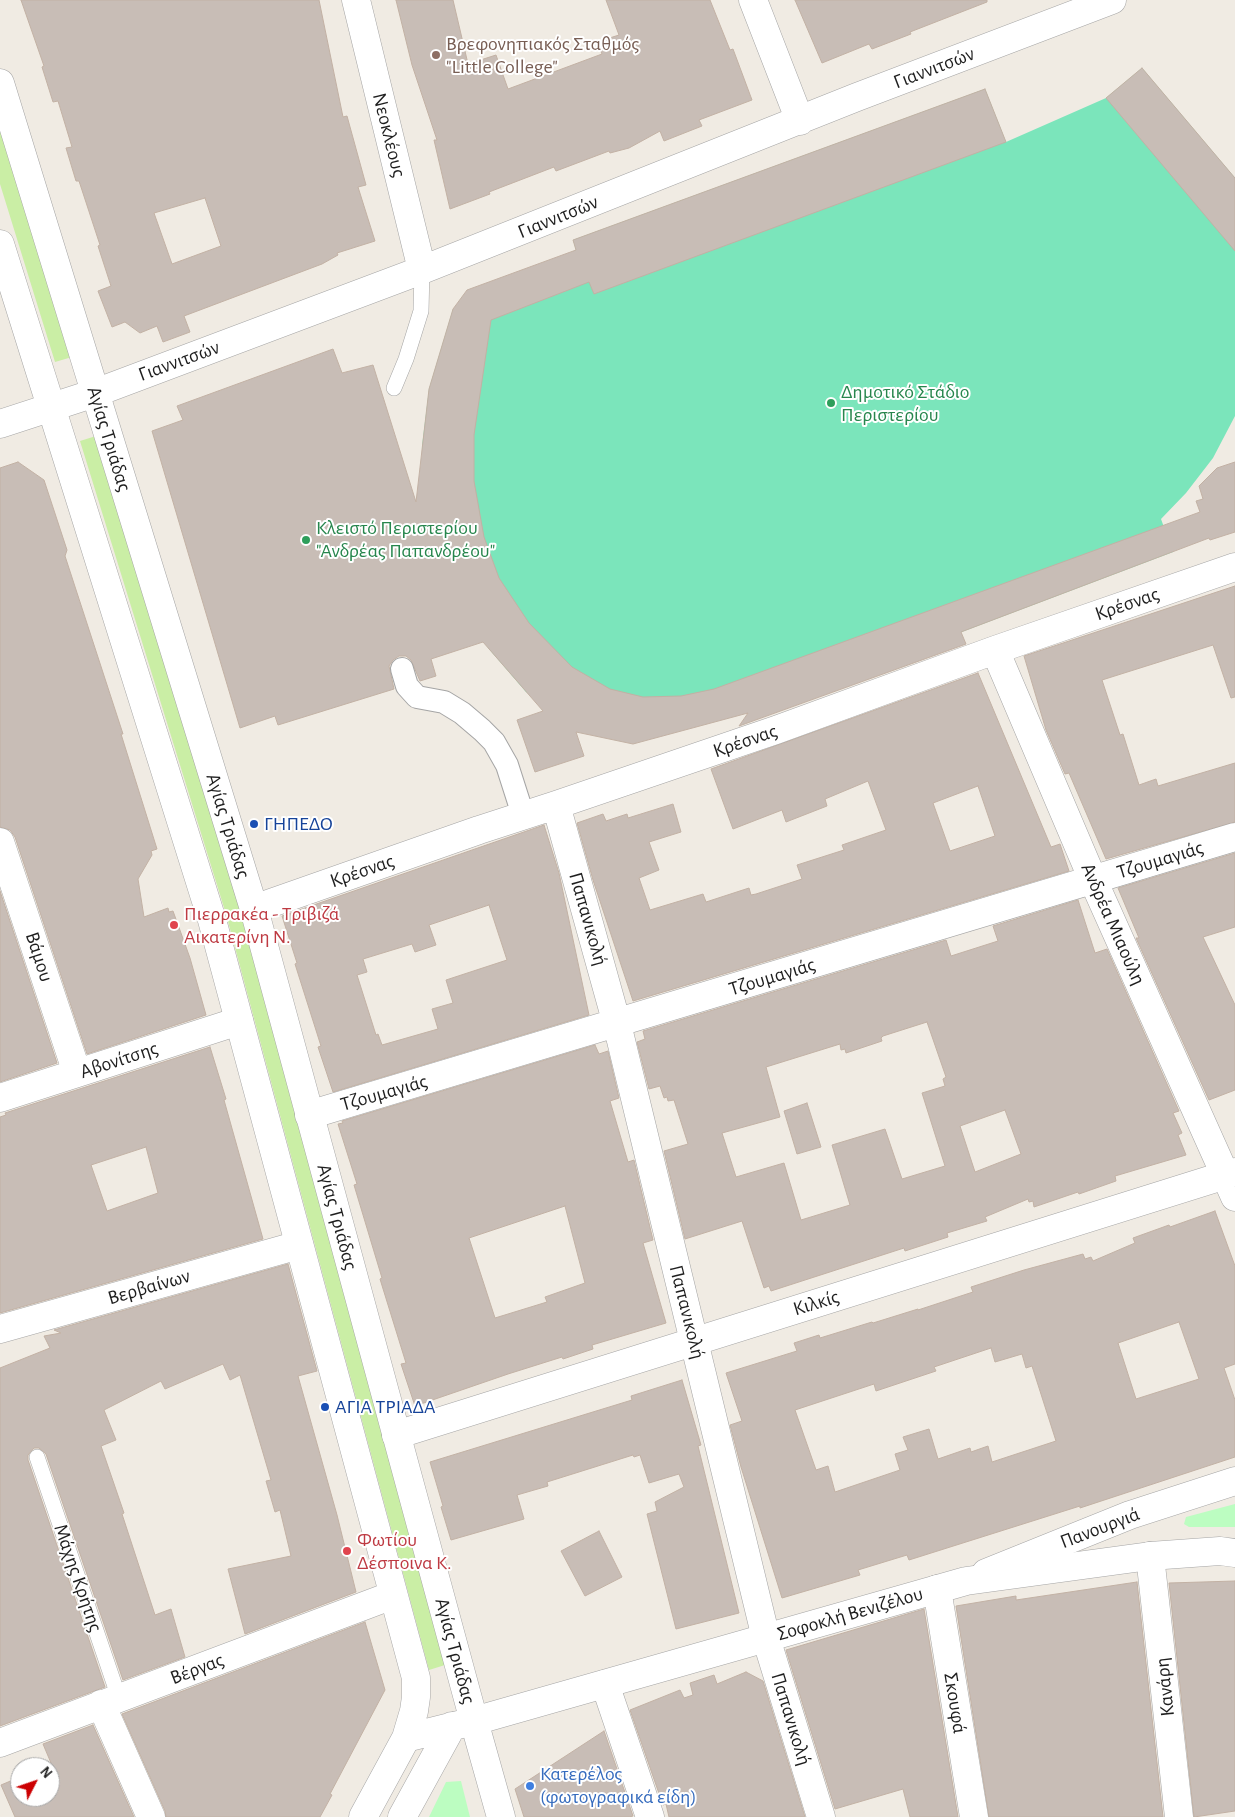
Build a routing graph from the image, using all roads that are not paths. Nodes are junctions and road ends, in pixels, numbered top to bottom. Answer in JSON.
{"nodes":[{"id":1,"x":356,"y":0,"type":"edge"},
{"id":2,"x":754,"y":0,"type":"edge"},
{"id":3,"x":1112,"y":0,"type":"edge"},
{"id":4,"x":0,"y":83,"type":"edge"},
{"id":5,"x":800,"y":121,"type":"junction"},
{"id":6,"x":0,"y":244,"type":"edge"},
{"id":7,"x":422,"y":270,"type":"junction"},
{"id":8,"x":394,"y":388,"type":"dead end"},
{"id":9,"x":95,"y":392,"type":"junction"},
{"id":10,"x":52,"y":408,"type":"junction"},
{"id":11,"x":0,"y":424,"type":"edge"},
{"id":12,"x":1235,"y":567,"type":"edge"},
{"id":13,"x":995,"y":650,"type":"junction"},
{"id":14,"x":402,"y":669,"type":"dead end"},
{"id":15,"x":556,"y":806,"type":"junction"},
{"id":16,"x":523,"y":815,"type":"junction"},
{"id":17,"x":1235,"y":838,"type":"edge"},
{"id":18,"x":0,"y":842,"type":"edge"},
{"id":19,"x":1093,"y":880,"type":"junction"},
{"id":20,"x":254,"y":909,"type":"junction"},
{"id":21,"x":239,"y":1022,"type":"junction"},
{"id":22,"x":617,"y":1024,"type":"junction"},
{"id":23,"x":77,"y":1073,"type":"junction"},
{"id":24,"x":0,"y":1098,"type":"edge"},
{"id":25,"x":309,"y":1115,"type":"junction"},
{"id":26,"x":1232,"y":1181,"type":"edge"},
{"id":27,"x":299,"y":1245,"type":"junction"},
{"id":28,"x":0,"y":1329,"type":"edge"},
{"id":29,"x":694,"y":1341,"type":"junction"},
{"id":30,"x":396,"y":1435,"type":"junction"},
{"id":31,"x":37,"y":1457,"type":"dead end"},
{"id":32,"x":1235,"y":1481,"type":"edge"},
{"id":33,"x":1235,"y":1553,"type":"edge"},
{"id":34,"x":1150,"y":1556,"type":"junction"},
{"id":35,"x":966,"y":1581,"type":"junction"},
{"id":36,"x":937,"y":1589,"type":"junction"},
{"id":37,"x":393,"y":1595,"type":"junction"},
{"id":38,"x":766,"y":1638,"type":"junction"},
{"id":39,"x":605,"y":1684,"type":"junction"},
{"id":40,"x":110,"y":1701,"type":"junction"},
{"id":41,"x":463,"y":1724,"type":"junction"},
{"id":42,"x":406,"y":1738,"type":"junction"},
{"id":43,"x":0,"y":1742,"type":"edge"},
{"id":44,"x":152,"y":1817,"type":"edge"},
{"id":45,"x":363,"y":1817,"type":"edge"},
{"id":46,"x":402,"y":1817,"type":"edge"},
{"id":47,"x":501,"y":1817,"type":"edge"},
{"id":48,"x":650,"y":1817,"type":"edge"},
{"id":49,"x":821,"y":1817,"type":"edge"},
{"id":50,"x":974,"y":1817,"type":"edge"},
{"id":51,"x":1179,"y":1817,"type":"edge"}],
"edges":[{"from":1,"to":7,"type":"street","name":"Νεοκλέους"},
{"from":2,"to":5,"type":"street"},
{"from":3,"to":5,"type":"street","name":"Γιαννιτσών"},
{"from":4,"to":9,"type":"street","name":"Αγίας Τριάδας"},
{"from":5,"to":7,"type":"street","name":"Γιαννιτσών"},
{"from":6,"to":10,"type":"street"},
{"from":7,"to":8,"type":"lane"},
{"from":7,"to":9,"type":"street","name":"Γιαννιτσών"},
{"from":9,"to":10,"type":"street","name":"Γιαννιτσών"},
{"from":9,"to":20,"type":"street","name":"Αγίας Τριάδας"},
{"from":10,"to":11,"type":"street","name":"Γιαννιτσών"},
{"from":10,"to":21,"type":"street"},
{"from":12,"to":13,"type":"street","name":"Κρέσνας"},
{"from":13,"to":15,"type":"street","name":"Κρέσνας"},
{"from":13,"to":19,"type":"street","name":"Ανδρέα Μιαούλη"},
{"from":14,"to":16,"type":"street"},
{"from":15,"to":16,"type":"street","name":"Κρέσνας"},
{"from":15,"to":22,"type":"street","name":"Παπανικολή"},
{"from":16,"to":20,"type":"street","name":"Κρέσνας"},
{"from":17,"to":19,"type":"street","name":"Τζουμαγιάς"},
{"from":18,"to":23,"type":"street","name":"Βάμου"},
{"from":19,"to":22,"type":"street","name":"Τζουμαγιάς"},
{"from":19,"to":26,"type":"street","name":"Ανδρέα Μιαούλη"},
{"from":20,"to":25,"type":"street","name":"Αγίας Τριάδας"},
{"from":21,"to":23,"type":"street","name":"Αβονίτσης"},
{"from":21,"to":27,"type":"street"},
{"from":22,"to":25,"type":"street","name":"Τζουμαγιάς"},
{"from":22,"to":29,"type":"street","name":"Παπανικολή"},
{"from":23,"to":24,"type":"street","name":"Αβονίτσης"},
{"from":25,"to":30,"type":"street","name":"Αγίας Τριάδας"},
{"from":26,"to":29,"type":"street","name":"Κιλκίς"},
{"from":27,"to":28,"type":"street","name":"Βερβαίνων"},
{"from":27,"to":37,"type":"street"},
{"from":29,"to":30,"type":"street","name":"Κιλκίς"},
{"from":29,"to":38,"type":"street","name":"Παπανικολή"},
{"from":30,"to":41,"type":"street","name":"Αγίας Τριάδας"},
{"from":31,"to":40,"type":"lane","name":"Μάχης Κρήτης"},
{"from":32,"to":35,"type":"street","name":"Πανουργιά"},
{"from":33,"to":34,"type":"street","name":"Σοφοκλή Βενιζέλου"},
{"from":34,"to":35,"type":"street","name":"Σοφοκλή Βενιζέλου"},
{"from":34,"to":51,"type":"street","name":"Κανάρη"},
{"from":35,"to":36,"type":"street","name":"Σοφοκλή Βενιζέλου"},
{"from":36,"to":38,"type":"street","name":"Σοφοκλή Βενιζέλου"},
{"from":36,"to":50,"type":"street","name":"Σκουφά"},
{"from":37,"to":40,"type":"street","name":"Βέργας"},
{"from":37,"to":42,"type":"street"},
{"from":38,"to":39,"type":"street","name":"Σοφοκλή Βενιζέλου"},
{"from":38,"to":49,"type":"street","name":"Παπανικολή"},
{"from":39,"to":41,"type":"street","name":"Σοφοκλή Βενιζέλου"},
{"from":39,"to":48,"type":"street"},
{"from":40,"to":43,"type":"street","name":"Βέργας"},
{"from":40,"to":44,"type":"street","name":"Μάχης Κρήτης"},
{"from":41,"to":42,"type":"street","name":"Σοφοκλή Βενιζέλου"},
{"from":41,"to":46,"type":"street"},
{"from":41,"to":47,"type":"street","name":"Αγίας Τριάδας"},
{"from":42,"to":45,"type":"street"}]}
